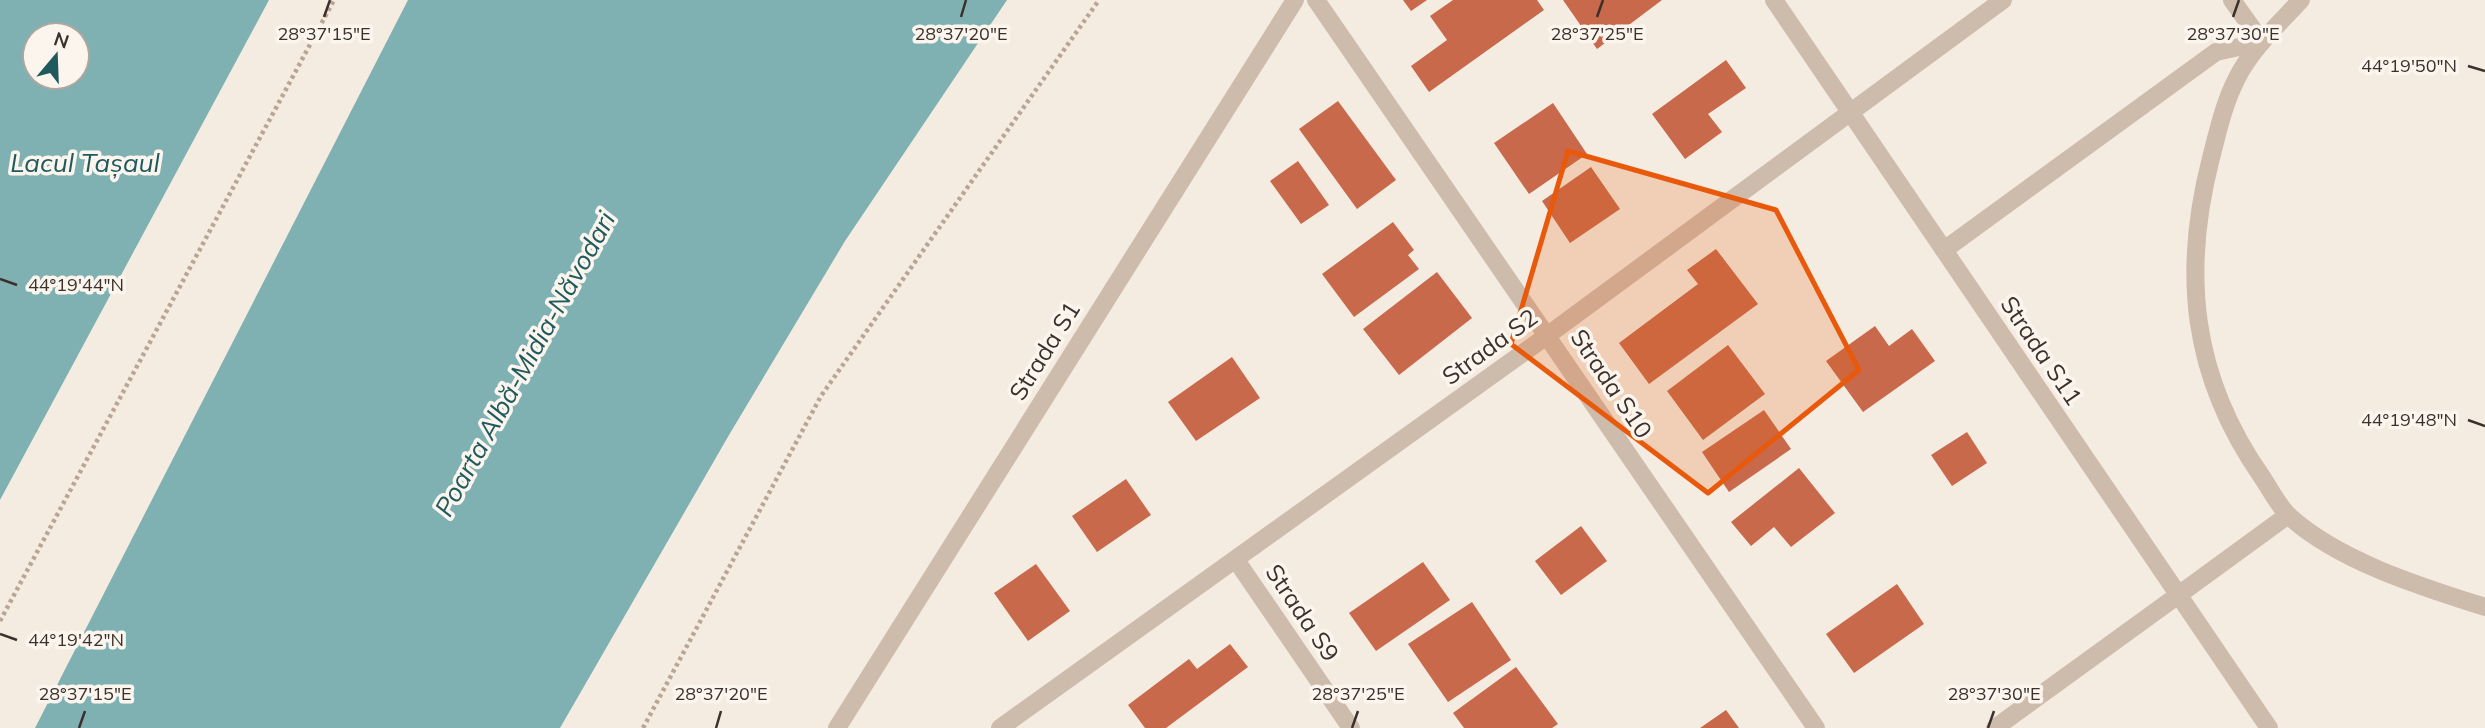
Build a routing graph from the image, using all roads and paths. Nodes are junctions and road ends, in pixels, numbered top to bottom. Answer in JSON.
{"nodes":[{"id":1,"x":334,"y":0,"type":"edge"},
{"id":2,"x":1099,"y":0,"type":"edge"},
{"id":3,"x":1295,"y":0,"type":"edge"},
{"id":4,"x":1316,"y":0,"type":"edge"},
{"id":5,"x":1774,"y":0,"type":"edge"},
{"id":6,"x":2003,"y":0,"type":"edge"},
{"id":7,"x":2232,"y":0,"type":"edge"},
{"id":8,"x":2301,"y":0,"type":"edge"},
{"id":9,"x":2262,"y":42,"type":"junction"},
{"id":10,"x":1851,"y":112,"type":"junction"},
{"id":11,"x":1944,"y":250,"type":"junction"},
{"id":12,"x":1548,"y":335,"type":"junction"},
{"id":13,"x":2288,"y":515,"type":"junction"},
{"id":14,"x":1236,"y":560,"type":"junction"},
{"id":15,"x":2177,"y":596,"type":"junction"},
{"id":16,"x":2485,"y":607,"type":"edge"},
{"id":17,"x":0,"y":621,"type":"edge"},
{"id":18,"x":643,"y":728,"type":"edge"},
{"id":19,"x":837,"y":728,"type":"edge"},
{"id":20,"x":1000,"y":728,"type":"edge"},
{"id":21,"x":1351,"y":728,"type":"edge"},
{"id":22,"x":1816,"y":728,"type":"edge"},
{"id":23,"x":1995,"y":728,"type":"edge"},
{"id":24,"x":2269,"y":728,"type":"edge"}],
"edges":[{"from":1,"to":17,"type":"path"},
{"from":2,"to":18,"type":"path"},
{"from":3,"to":19,"type":"street","name":"Strada S1"},
{"from":4,"to":12,"type":"street","name":"Strada S10"},
{"from":5,"to":10,"type":"street","name":"Strada S11"},
{"from":6,"to":10,"type":"street","name":"Strada S2"},
{"from":7,"to":9,"type":"street"},
{"from":8,"to":9,"type":"street"},
{"from":9,"to":11,"type":"street"},
{"from":9,"to":13,"type":"street"},
{"from":10,"to":11,"type":"street","name":"Strada S11"},
{"from":10,"to":12,"type":"street","name":"Strada S2"},
{"from":11,"to":15,"type":"street","name":"Strada S11"},
{"from":12,"to":14,"type":"street","name":"Strada S2"},
{"from":12,"to":22,"type":"street","name":"Strada S10"},
{"from":13,"to":15,"type":"street"},
{"from":13,"to":16,"type":"street"},
{"from":14,"to":20,"type":"street","name":"Strada S2"},
{"from":14,"to":21,"type":"street","name":"Strada S9"},
{"from":15,"to":23,"type":"street"},
{"from":15,"to":24,"type":"street","name":"Strada S11"}]}
